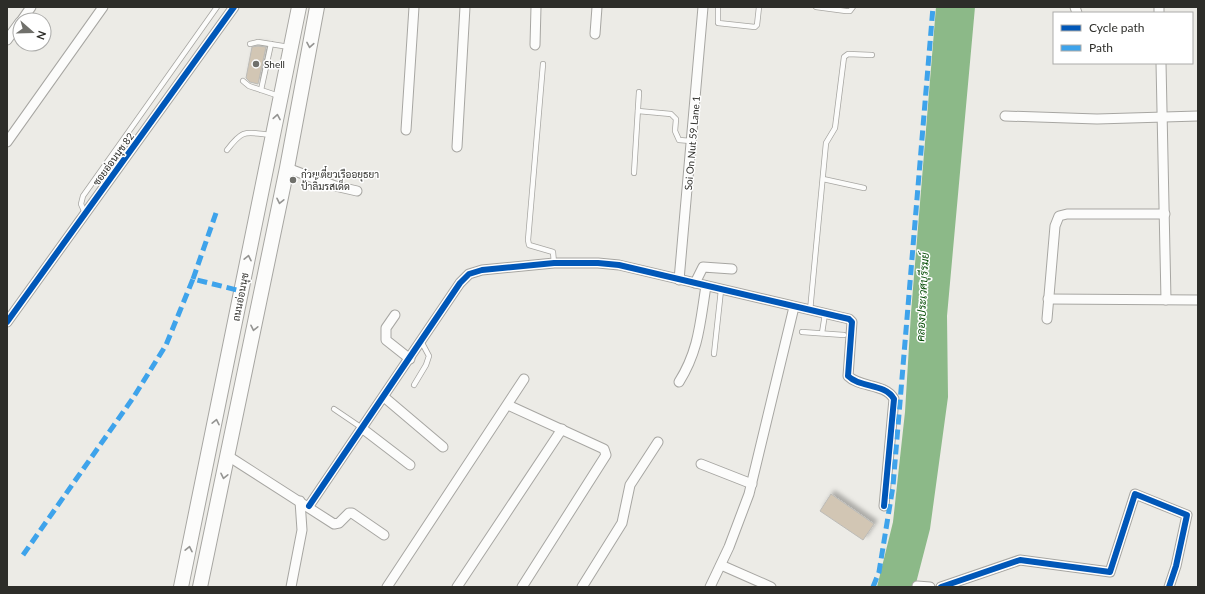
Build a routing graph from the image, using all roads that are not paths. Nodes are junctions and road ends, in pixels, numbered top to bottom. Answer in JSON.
{"nodes":[{"id":1,"x":103,"y":7,"type":"edge"},
{"id":2,"x":217,"y":7,"type":"edge"},
{"id":3,"x":234,"y":7,"type":"edge"},
{"id":4,"x":299,"y":7,"type":"edge"},
{"id":5,"x":317,"y":7,"type":"edge"},
{"id":6,"x":414,"y":7,"type":"edge"},
{"id":7,"x":465,"y":7,"type":"edge"},
{"id":8,"x":536,"y":7,"type":"edge"},
{"id":9,"x":597,"y":7,"type":"edge"},
{"id":10,"x":703,"y":7,"type":"edge"},
{"id":11,"x":718,"y":7,"type":"edge"},
{"id":12,"x":760,"y":7,"type":"edge"},
{"id":13,"x":816,"y":7,"type":"edge"},
{"id":14,"x":854,"y":7,"type":"edge"},
{"id":15,"x":595,"y":34,"type":"dead end"},
{"id":16,"x":250,"y":44,"type":"dead end"},
{"id":17,"x":271,"y":44,"type":"junction"},
{"id":18,"x":535,"y":45,"type":"dead end"},
{"id":19,"x":291,"y":48,"type":"junction"},
{"id":20,"x":872,"y":55,"type":"dead end"},
{"id":21,"x":543,"y":64,"type":"dead end"},
{"id":22,"x":1161,"y":64,"type":"edge"},
{"id":23,"x":243,"y":81,"type":"dead end"},
{"id":24,"x":261,"y":90,"type":"junction"},
{"id":25,"x":639,"y":92,"type":"dead end"},
{"id":26,"x":281,"y":96,"type":"junction"},
{"id":27,"x":638,"y":111,"type":"junction"},
{"id":28,"x":1005,"y":116,"type":"dead end"},
{"id":29,"x":1198,"y":116,"type":"edge"},
{"id":30,"x":1164,"y":118,"type":"junction"},
{"id":31,"x":406,"y":130,"type":"dead end"},
{"id":32,"x":274,"y":135,"type":"junction"},
{"id":33,"x":692,"y":141,"type":"junction"},
{"id":34,"x":7,"y":142,"type":"edge"},
{"id":35,"x":457,"y":147,"type":"dead end"},
{"id":36,"x":227,"y":150,"type":"dead end"},
{"id":37,"x":287,"y":168,"type":"junction"},
{"id":38,"x":634,"y":173,"type":"dead end"},
{"id":39,"x":823,"y":179,"type":"junction"},
{"id":40,"x":864,"y":188,"type":"dead end"},
{"id":41,"x":357,"y":191,"type":"dead end"},
{"id":42,"x":1165,"y":214,"type":"junction"},
{"id":43,"x":86,"y":215,"type":"junction"},
{"id":44,"x":554,"y":263,"type":"junction"},
{"id":45,"x":732,"y":269,"type":"dead end"},
{"id":46,"x":679,"y":280,"type":"junction"},
{"id":47,"x":695,"y":283,"type":"junction"},
{"id":48,"x":706,"y":286,"type":"junction"},
{"id":49,"x":721,"y":290,"type":"junction"},
{"id":50,"x":1048,"y":299,"type":"junction"},
{"id":51,"x":1166,"y":300,"type":"junction"},
{"id":52,"x":1198,"y":300,"type":"edge"},
{"id":53,"x":794,"y":307,"type":"junction"},
{"id":54,"x":810,"y":311,"type":"junction"},
{"id":55,"x":825,"y":314,"type":"junction"},
{"id":56,"x":396,"y":315,"type":"dead end"},
{"id":57,"x":1047,"y":319,"type":"dead end"},
{"id":58,"x":7,"y":322,"type":"edge"},
{"id":59,"x":802,"y":332,"type":"dead end"},
{"id":60,"x":822,"y":333,"type":"junction"},
{"id":61,"x":844,"y":335,"type":"dead end"},
{"id":62,"x":421,"y":341,"type":"junction"},
{"id":63,"x":714,"y":354,"type":"dead end"},
{"id":64,"x":410,"y":359,"type":"junction"},
{"id":65,"x":524,"y":379,"type":"dead end"},
{"id":66,"x":679,"y":382,"type":"dead end"},
{"id":67,"x":414,"y":386,"type":"dead end"},
{"id":68,"x":222,"y":392,"type":"junction"},
{"id":69,"x":240,"y":396,"type":"junction"},
{"id":70,"x":384,"y":397,"type":"junction"},
{"id":71,"x":508,"y":405,"type":"junction"},
{"id":72,"x":334,"y":409,"type":"dead end"},
{"id":73,"x":363,"y":429,"type":"junction"},
{"id":74,"x":562,"y":429,"type":"junction"},
{"id":75,"x":658,"y":442,"type":"dead end"},
{"id":76,"x":443,"y":447,"type":"dead end"},
{"id":77,"x":228,"y":456,"type":"junction"},
{"id":78,"x":701,"y":464,"type":"dead end"},
{"id":79,"x":410,"y":465,"type":"dead end"},
{"id":80,"x":751,"y":488,"type":"junction"},
{"id":81,"x":300,"y":501,"type":"junction"},
{"id":82,"x":309,"y":506,"type":"junction"},
{"id":83,"x":884,"y":506,"type":"dead end"},
{"id":84,"x":384,"y":535,"type":"dead end"},
{"id":85,"x":721,"y":565,"type":"junction"},
{"id":86,"x":917,"y":586,"type":"dead end"},
{"id":87,"x":181,"y":587,"type":"edge"},
{"id":88,"x":200,"y":587,"type":"edge"},
{"id":89,"x":291,"y":587,"type":"edge"},
{"id":90,"x":387,"y":587,"type":"edge"},
{"id":91,"x":457,"y":587,"type":"edge"},
{"id":92,"x":522,"y":587,"type":"edge"},
{"id":93,"x":582,"y":587,"type":"edge"},
{"id":94,"x":710,"y":587,"type":"edge"},
{"id":95,"x":771,"y":587,"type":"edge"},
{"id":96,"x":930,"y":587,"type":"edge"},
{"id":97,"x":941,"y":587,"type":"edge"},
{"id":98,"x":1169,"y":587,"type":"edge"}],
"edges":[{"from":1,"to":34,"type":"street"},
{"from":2,"to":43,"type":"lane"},
{"from":3,"to":43,"type":"street","name":"ซอยอ่อนนุช 82"},
{"from":4,"to":19,"type":"main road","name":"ถนนอ่อนนุช"},
{"from":5,"to":37,"type":"main road","name":"ถนนอ่อนนุช","one_way":true},
{"from":6,"to":31,"type":"street"},
{"from":7,"to":35,"type":"street"},
{"from":8,"to":18,"type":"street"},
{"from":9,"to":15,"type":"street"},
{"from":10,"to":33,"type":"street","name":"Soi On Nut 59 Lane 1"},
{"from":11,"to":12,"type":"lane"},
{"from":13,"to":14,"type":"lane"},
{"from":16,"to":17,"type":"lane"},
{"from":17,"to":19,"type":"lane"},
{"from":17,"to":24,"type":"lane"},
{"from":19,"to":26,"type":"main road","name":"ถนนอ่อนนุช"},
{"from":20,"to":39,"type":"lane"},
{"from":21,"to":44,"type":"lane"},
{"from":22,"to":30,"type":"street"},
{"from":23,"to":24,"type":"lane"},
{"from":24,"to":26,"type":"lane"},
{"from":25,"to":27,"type":"lane"},
{"from":32,"to":26,"type":"main road","name":"ถนนอ่อนนุช","one_way":true},
{"from":27,"to":33,"type":"lane"},
{"from":27,"to":38,"type":"lane"},
{"from":28,"to":30,"type":"street"},
{"from":29,"to":30,"type":"street"},
{"from":30,"to":42,"type":"street"},
{"from":32,"to":36,"type":"lane"},
{"from":68,"to":32,"type":"main road","name":"ถนนอ่อนนุช","one_way":true},
{"from":33,"to":46,"type":"street","name":"Soi On Nut 59 Lane 1"},
{"from":37,"to":41,"type":"street"},
{"from":37,"to":69,"type":"main road","name":"ถนนอ่อนนุช","one_way":true},
{"from":39,"to":40,"type":"lane"},
{"from":39,"to":54,"type":"lane"},
{"from":42,"to":50,"type":"street"},
{"from":42,"to":51,"type":"street"},
{"from":43,"to":58,"type":"street","name":"ซอยอ่อนนุช 82"},
{"from":44,"to":46,"type":"street"},
{"from":44,"to":62,"type":"street"},
{"from":45,"to":47,"type":"street"},
{"from":46,"to":47,"type":"street"},
{"from":47,"to":48,"type":"street"},
{"from":48,"to":49,"type":"street"},
{"from":48,"to":66,"type":"street"},
{"from":49,"to":53,"type":"street"},
{"from":49,"to":63,"type":"lane"},
{"from":50,"to":51,"type":"street"},
{"from":50,"to":57,"type":"street"},
{"from":51,"to":52,"type":"street"},
{"from":53,"to":54,"type":"street"},
{"from":53,"to":80,"type":"street"},
{"from":54,"to":55,"type":"street"},
{"from":55,"to":60,"type":"lane"},
{"from":55,"to":83,"type":"street"},
{"from":56,"to":64,"type":"street"},
{"from":59,"to":60,"type":"lane"},
{"from":60,"to":61,"type":"lane"},
{"from":62,"to":64,"type":"street"},
{"from":62,"to":67,"type":"lane"},
{"from":64,"to":70,"type":"street"},
{"from":65,"to":71,"type":"street"},
{"from":68,"to":69,"type":"main road"},
{"from":87,"to":68,"type":"main road","name":"ถนนอ่อนนุช","one_way":true},
{"from":69,"to":77,"type":"main road","name":"ถนนอ่อนนุช"},
{"from":70,"to":73,"type":"street"},
{"from":70,"to":76,"type":"street"},
{"from":71,"to":74,"type":"street"},
{"from":71,"to":90,"type":"street"},
{"from":72,"to":73,"type":"lane"},
{"from":73,"to":79,"type":"street"},
{"from":73,"to":82,"type":"street"},
{"from":74,"to":91,"type":"street"},
{"from":74,"to":92,"type":"street"},
{"from":75,"to":93,"type":"street"},
{"from":77,"to":81,"type":"street"},
{"from":77,"to":88,"type":"main road","name":"ถนนอ่อนนุช","one_way":true},
{"from":78,"to":80,"type":"street"},
{"from":80,"to":85,"type":"street"},
{"from":81,"to":82,"type":"street"},
{"from":81,"to":89,"type":"street"},
{"from":82,"to":84,"type":"street"},
{"from":85,"to":94,"type":"street"},
{"from":85,"to":95,"type":"street"},
{"from":86,"to":96,"type":"street"},
{"from":97,"to":98,"type":"street"}]}
